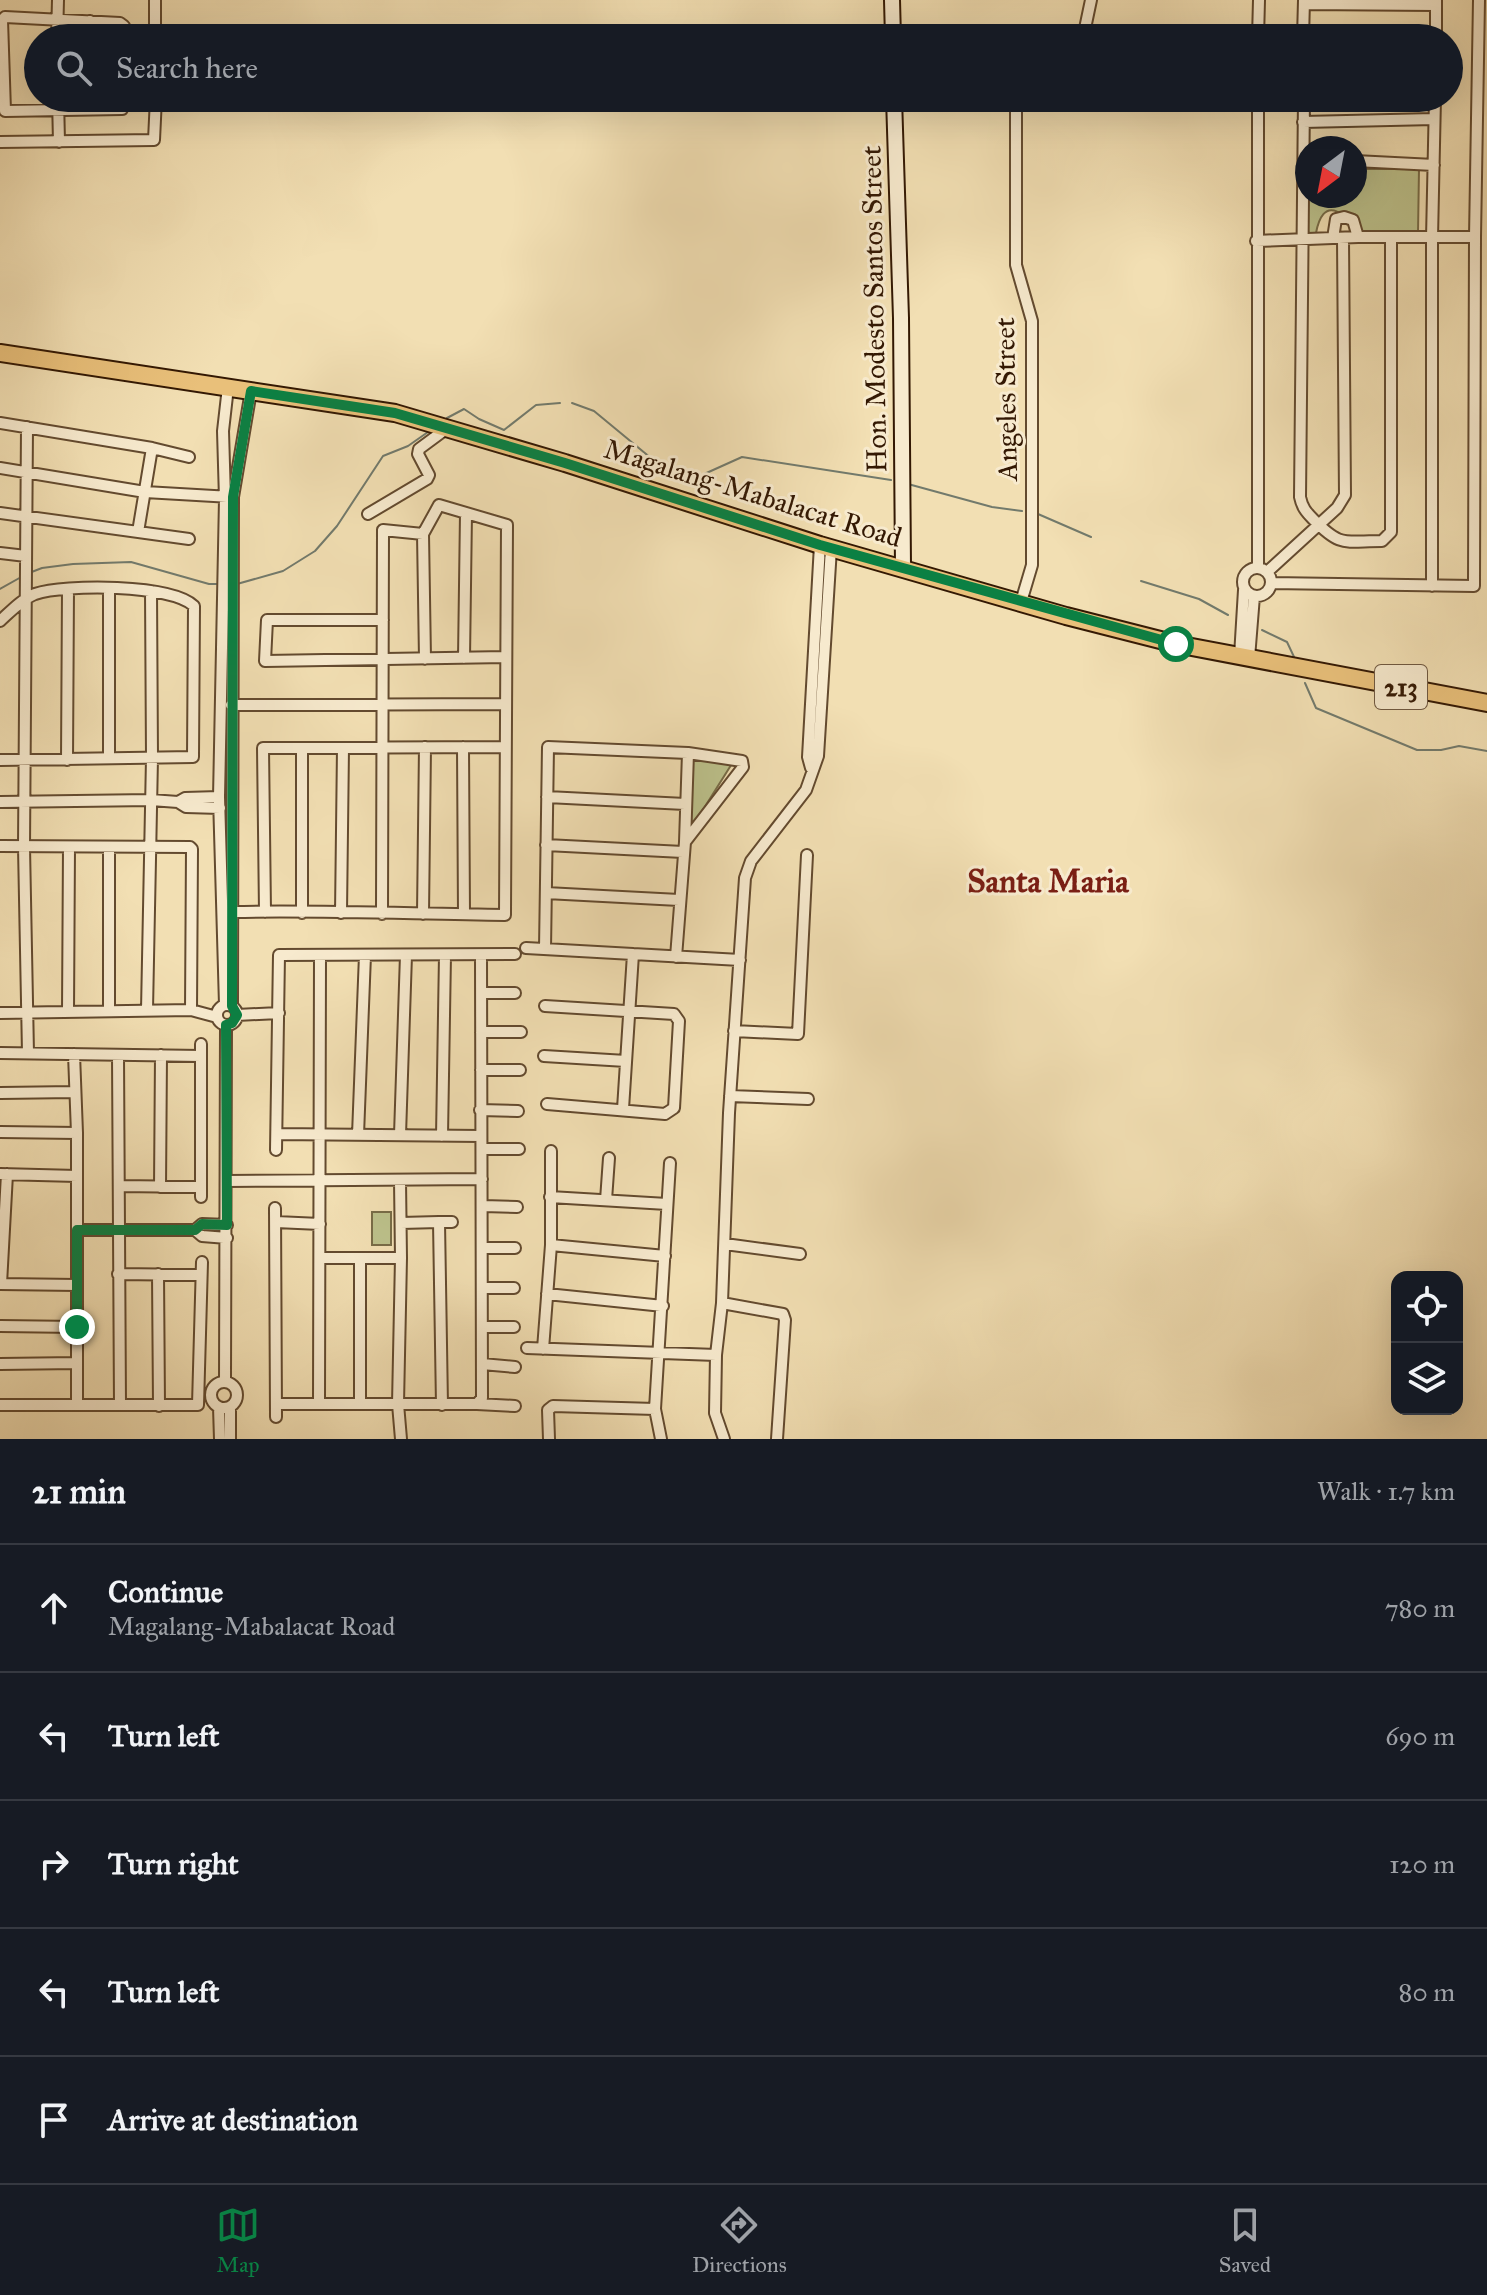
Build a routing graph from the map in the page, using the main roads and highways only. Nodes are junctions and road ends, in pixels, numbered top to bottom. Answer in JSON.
{"nodes":[{"id":1,"x":0,"y":353,"type":"edge"},
{"id":2,"x":1487,"y":703,"type":"edge"}],
"edges":[{"from":1,"to":2,"type":"main road","name":"Magalang-Mabalacat Road","number":"213"}]}
